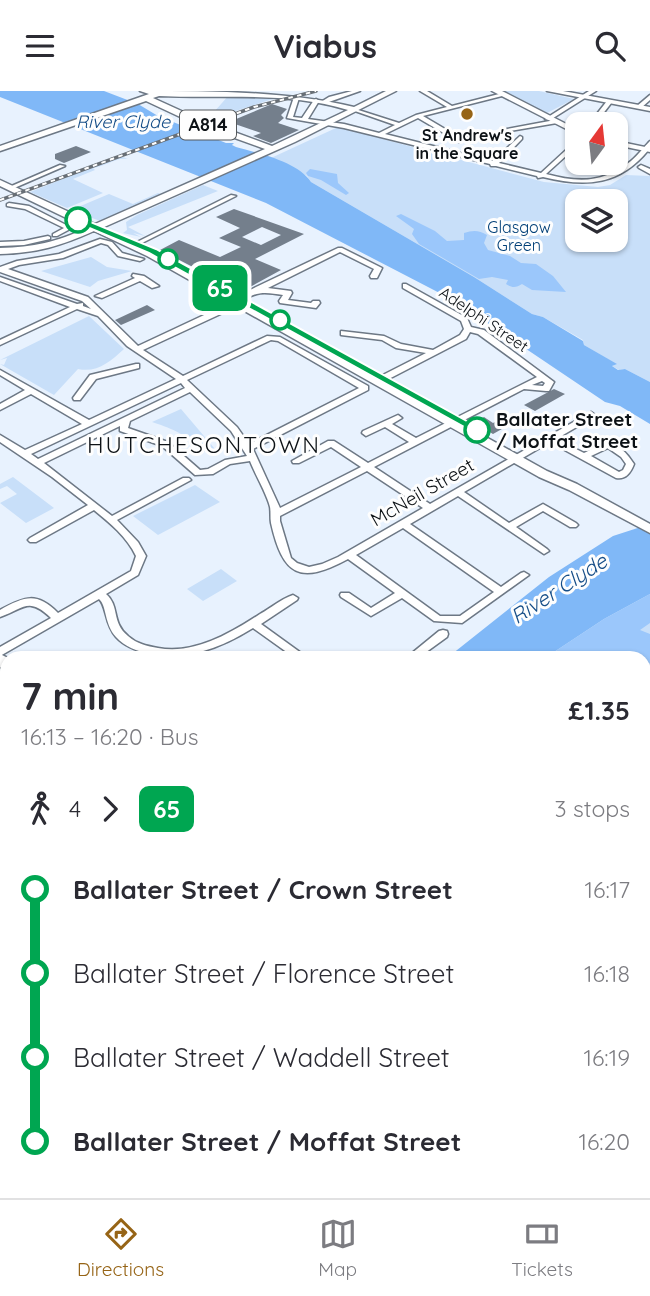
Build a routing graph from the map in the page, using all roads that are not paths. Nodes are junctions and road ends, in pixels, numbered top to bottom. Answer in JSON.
{"nodes":[{"id":1,"x":136,"y":91,"type":"edge"},
{"id":2,"x":357,"y":91,"type":"edge"},
{"id":3,"x":392,"y":91,"type":"edge"},
{"id":4,"x":423,"y":91,"type":"edge"},
{"id":5,"x":551,"y":91,"type":"edge"},
{"id":6,"x":593,"y":91,"type":"edge"},
{"id":7,"x":163,"y":92,"type":"edge"},
{"id":8,"x":225,"y":92,"type":"edge"},
{"id":9,"x":499,"y":93,"type":"edge"},
{"id":10,"x":145,"y":94,"type":"edge"},
{"id":11,"x":297,"y":95,"type":"edge"},
{"id":12,"x":585,"y":97,"type":"junction"},
{"id":13,"x":650,"y":97,"type":"edge"},
{"id":14,"x":321,"y":99,"type":"junction"},
{"id":15,"x":609,"y":102,"type":"junction"},
{"id":16,"x":639,"y":107,"type":"junction"},
{"id":17,"x":452,"y":108,"type":"junction"},
{"id":18,"x":354,"y":109,"type":"junction"},
{"id":19,"x":650,"y":109,"type":"edge"},
{"id":20,"x":601,"y":112,"type":"edge"},
{"id":21,"x":418,"y":116,"type":"junction"},
{"id":22,"x":552,"y":119,"type":"junction"},
{"id":23,"x":304,"y":120,"type":"junction"},
{"id":24,"x":328,"y":122,"type":"junction"},
{"id":25,"x":400,"y":125,"type":"junction"},
{"id":26,"x":565,"y":126,"type":"edge"},
{"id":27,"x":510,"y":129,"type":"dead end"},
{"id":28,"x":379,"y":135,"type":"junction"},
{"id":29,"x":487,"y":135,"type":"dead end"},
{"id":30,"x":520,"y":138,"type":"dead end"},
{"id":31,"x":628,"y":144,"type":"edge"},
{"id":32,"x":649,"y":147,"type":"edge"},
{"id":33,"x":0,"y":149,"type":"edge"},
{"id":34,"x":267,"y":151,"type":"junction"},
{"id":35,"x":565,"y":153,"type":"edge"},
{"id":36,"x":493,"y":165,"type":"junction"},
{"id":37,"x":62,"y":166,"type":"dead end"},
{"id":38,"x":640,"y":167,"type":"dead end"},
{"id":39,"x":650,"y":172,"type":"edge"},
{"id":40,"x":540,"y":177,"type":"junction"},
{"id":41,"x":0,"y":183,"type":"edge"},
{"id":42,"x":10,"y":188,"type":"junction"},
{"id":43,"x":233,"y":196,"type":"dead end"},
{"id":44,"x":27,"y":197,"type":"junction"},
{"id":45,"x":9,"y":205,"type":"junction"},
{"id":46,"x":0,"y":211,"type":"edge"},
{"id":47,"x":97,"y":229,"type":"junction"},
{"id":48,"x":0,"y":244,"type":"edge"},
{"id":49,"x":132,"y":247,"type":"junction"},
{"id":50,"x":0,"y":254,"type":"edge"},
{"id":51,"x":120,"y":255,"type":"junction"},
{"id":52,"x":140,"y":259,"type":"dead end"},
{"id":53,"x":2,"y":270,"type":"edge"},
{"id":54,"x":374,"y":277,"type":"dead end"},
{"id":55,"x":0,"y":279,"type":"edge"},
{"id":56,"x":155,"y":286,"type":"dead end"},
{"id":57,"x":406,"y":286,"type":"dead end"},
{"id":58,"x":259,"y":289,"type":"junction"},
{"id":59,"x":99,"y":296,"type":"dead end"},
{"id":60,"x":89,"y":301,"type":"junction"},
{"id":61,"x":239,"y":301,"type":"junction"},
{"id":62,"x":316,"y":303,"type":"dead end"},
{"id":63,"x":77,"y":306,"type":"junction"},
{"id":64,"x":101,"y":316,"type":"junction"},
{"id":65,"x":468,"y":329,"type":"junction"},
{"id":66,"x":344,"y":333,"type":"dead end"},
{"id":67,"x":0,"y":343,"type":"edge"},
{"id":68,"x":138,"y":349,"type":"junction"},
{"id":69,"x":433,"y":352,"type":"junction"},
{"id":70,"x":152,"y":358,"type":"junction"},
{"id":71,"x":0,"y":372,"type":"edge"},
{"id":72,"x":181,"y":379,"type":"junction"},
{"id":73,"x":381,"y":379,"type":"junction"},
{"id":74,"x":191,"y":388,"type":"junction"},
{"id":75,"x":32,"y":390,"type":"junction"},
{"id":76,"x":0,"y":407,"type":"edge"},
{"id":77,"x":60,"y":407,"type":"junction"},
{"id":78,"x":591,"y":415,"type":"dead end"},
{"id":79,"x":398,"y":418,"type":"dead end"},
{"id":80,"x":126,"y":420,"type":"junction"},
{"id":81,"x":457,"y":421,"type":"junction"},
{"id":82,"x":89,"y":424,"type":"junction"},
{"id":83,"x":386,"y":424,"type":"junction"},
{"id":84,"x":366,"y":433,"type":"dead end"},
{"id":85,"x":0,"y":438,"type":"edge"},
{"id":86,"x":550,"y":439,"type":"junction"},
{"id":87,"x":416,"y":442,"type":"junction"},
{"id":88,"x":248,"y":448,"type":"junction"},
{"id":89,"x":25,"y":454,"type":"junction"},
{"id":90,"x":584,"y":456,"type":"junction"},
{"id":91,"x":519,"y":457,"type":"junction"},
{"id":92,"x":252,"y":459,"type":"junction"},
{"id":93,"x":296,"y":461,"type":"dead end"},
{"id":94,"x":37,"y":463,"type":"junction"},
{"id":95,"x":368,"y":467,"type":"junction"},
{"id":96,"x":186,"y":480,"type":"dead end"},
{"id":97,"x":458,"y":492,"type":"junction"},
{"id":98,"x":533,"y":501,"type":"dead end"},
{"id":99,"x":94,"y":506,"type":"junction"},
{"id":100,"x":543,"y":507,"type":"junction"},
{"id":101,"x":429,"y":508,"type":"junction"},
{"id":102,"x":276,"y":513,"type":"junction"},
{"id":103,"x":111,"y":520,"type":"junction"},
{"id":104,"x":402,"y":523,"type":"junction"},
{"id":105,"x":573,"y":525,"type":"dead end"},
{"id":106,"x":511,"y":526,"type":"junction"},
{"id":107,"x":650,"y":529,"type":"edge"},
{"id":108,"x":33,"y":540,"type":"dead end"},
{"id":109,"x":544,"y":551,"type":"dead end"},
{"id":110,"x":349,"y":555,"type":"junction"},
{"id":111,"x":524,"y":575,"type":"dead end"},
{"id":112,"x":500,"y":591,"type":"junction"},
{"id":113,"x":402,"y":593,"type":"junction"},
{"id":114,"x":100,"y":594,"type":"junction"},
{"id":115,"x":345,"y":595,"type":"dead end"},
{"id":116,"x":293,"y":598,"type":"dead end"},
{"id":117,"x":0,"y":614,"type":"edge"},
{"id":118,"x":57,"y":618,"type":"junction"},
{"id":119,"x":254,"y":624,"type":"junction"},
{"id":120,"x":443,"y":633,"type":"dead end"},
{"id":121,"x":2,"y":651,"type":"edge"},
{"id":122,"x":160,"y":651,"type":"edge"},
{"id":123,"x":182,"y":651,"type":"edge"},
{"id":124,"x":293,"y":651,"type":"edge"},
{"id":125,"x":420,"y":651,"type":"edge"}],
"edges":[{"from":1,"to":10,"type":"main road","number":"A814"},
{"from":2,"to":14,"type":"street"},
{"from":3,"to":18,"type":"main road"},
{"from":4,"to":17,"type":"street"},
{"from":5,"to":12,"type":"main road"},
{"from":6,"to":12,"type":"street"},
{"from":7,"to":8,"type":"main road"},
{"from":7,"to":10,"type":"main road"},
{"from":8,"to":11,"type":"main road"},
{"from":9,"to":17,"type":"street"},
{"from":9,"to":22,"type":"main road"},
{"from":10,"to":33,"type":"main road"},
{"from":10,"to":34,"type":"main road","number":"A814"},
{"from":11,"to":14,"type":"main road"},
{"from":11,"to":23,"type":"street"},
{"from":12,"to":15,"type":"main road"},
{"from":12,"to":22,"type":"street"},
{"from":13,"to":16,"type":"street"},
{"from":14,"to":18,"type":"main road"},
{"from":14,"to":23,"type":"street"},
{"from":15,"to":16,"type":"main road"},
{"from":15,"to":20,"type":"street"},
{"from":16,"to":19,"type":"main road"},
{"from":17,"to":21,"type":"street"},
{"from":18,"to":24,"type":"main road"},
{"from":18,"to":25,"type":"street"},
{"from":21,"to":25,"type":"street"},
{"from":21,"to":29,"type":"street"},
{"from":22,"to":26,"type":"main road"},
{"from":22,"to":27,"type":"street"},
{"from":23,"to":24,"type":"street"},
{"from":24,"to":28,"type":"street"},
{"from":24,"to":34,"type":"main road"},
{"from":25,"to":28,"type":"street"},
{"from":28,"to":36,"type":"street"},
{"from":30,"to":36,"type":"street"},
{"from":31,"to":32,"type":"main road"},
{"from":32,"to":40,"type":"street"},
{"from":34,"to":47,"type":"main road"},
{"from":35,"to":40,"type":"street"},
{"from":36,"to":40,"type":"street"},
{"from":37,"to":42,"type":"street"},
{"from":38,"to":39,"type":"street"},
{"from":41,"to":42,"type":"main road"},
{"from":42,"to":44,"type":"main road"},
{"from":43,"to":49,"type":"street"},
{"from":44,"to":45,"type":"street"},
{"from":44,"to":47,"type":"main road"},
{"from":45,"to":46,"type":"street"},
{"from":45,"to":48,"type":"street"},
{"from":47,"to":49,"type":"main road"},
{"from":47,"to":50,"type":"main road"},
{"from":49,"to":51,"type":"street"},
{"from":49,"to":61,"type":"main road"},
{"from":51,"to":52,"type":"street"},
{"from":51,"to":53,"type":"street"},
{"from":53,"to":60,"type":"street"},
{"from":54,"to":58,"type":"street"},
{"from":55,"to":63,"type":"street"},
{"from":56,"to":59,"type":"street"},
{"from":57,"to":65,"type":"street","name":"Adelphi Street"},
{"from":58,"to":61,"type":"street"},
{"from":58,"to":62,"type":"street"},
{"from":60,"to":63,"type":"street"},
{"from":60,"to":64,"type":"street"},
{"from":61,"to":68,"type":"street"},
{"from":61,"to":73,"type":"main road"},
{"from":63,"to":64,"type":"street"},
{"from":63,"to":67,"type":"street"},
{"from":64,"to":68,"type":"street"},
{"from":65,"to":69,"type":"street"},
{"from":65,"to":81,"type":"street","name":"Adelphi Street"},
{"from":66,"to":69,"type":"street"},
{"from":68,"to":70,"type":"street"},
{"from":69,"to":73,"type":"street"},
{"from":70,"to":72,"type":"street"},
{"from":70,"to":77,"type":"street"},
{"from":71,"to":75,"type":"street"},
{"from":72,"to":74,"type":"street"},
{"from":72,"to":82,"type":"street"},
{"from":72,"to":88,"type":"street"},
{"from":73,"to":81,"type":"main road"},
{"from":74,"to":80,"type":"street"},
{"from":74,"to":88,"type":"street"},
{"from":75,"to":76,"type":"street"},
{"from":75,"to":77,"type":"street"},
{"from":77,"to":82,"type":"street"},
{"from":78,"to":86,"type":"street","name":"McNeil Street"},
{"from":79,"to":83,"type":"street"},
{"from":80,"to":92,"type":"street"},
{"from":80,"to":94,"type":"street"},
{"from":81,"to":87,"type":"street"},
{"from":81,"to":91,"type":"main road"},
{"from":82,"to":89,"type":"street"},
{"from":83,"to":84,"type":"street"},
{"from":83,"to":87,"type":"street"},
{"from":85,"to":89,"type":"street"},
{"from":86,"to":90,"type":"street"},
{"from":86,"to":91,"type":"street","name":"McNeil Street"},
{"from":87,"to":95,"type":"street"},
{"from":88,"to":92,"type":"street"},
{"from":89,"to":94,"type":"street"},
{"from":90,"to":90,"type":"street"},
{"from":91,"to":97,"type":"street","name":"McNeil Street"},
{"from":91,"to":107,"type":"main road"},
{"from":92,"to":102,"type":"street"},
{"from":93,"to":95,"type":"street"},
{"from":94,"to":99,"type":"street"},
{"from":95,"to":101,"type":"street"},
{"from":95,"to":102,"type":"street"},
{"from":96,"to":103,"type":"street"},
{"from":97,"to":101,"type":"street","name":"McNeil Street"},
{"from":97,"to":106,"type":"street"},
{"from":98,"to":100,"type":"street"},
{"from":99,"to":103,"type":"street"},
{"from":99,"to":108,"type":"street"},
{"from":100,"to":105,"type":"street"},
{"from":100,"to":106,"type":"street"},
{"from":101,"to":104,"type":"street","name":"McNeil Street"},
{"from":102,"to":110,"type":"street","name":"McNeil Street"},
{"from":103,"to":114,"type":"street"},
{"from":104,"to":110,"type":"street","name":"McNeil Street"},
{"from":104,"to":112,"type":"street"},
{"from":106,"to":109,"type":"street"},
{"from":110,"to":113,"type":"street"},
{"from":111,"to":112,"type":"street"},
{"from":112,"to":113,"type":"street"},
{"from":113,"to":115,"type":"street"},
{"from":114,"to":118,"type":"street"},
{"from":114,"to":122,"type":"street"},
{"from":116,"to":119,"type":"street"},
{"from":117,"to":118,"type":"street"},
{"from":118,"to":121,"type":"street"},
{"from":119,"to":123,"type":"street"},
{"from":119,"to":124,"type":"street"},
{"from":120,"to":125,"type":"street"}]}
